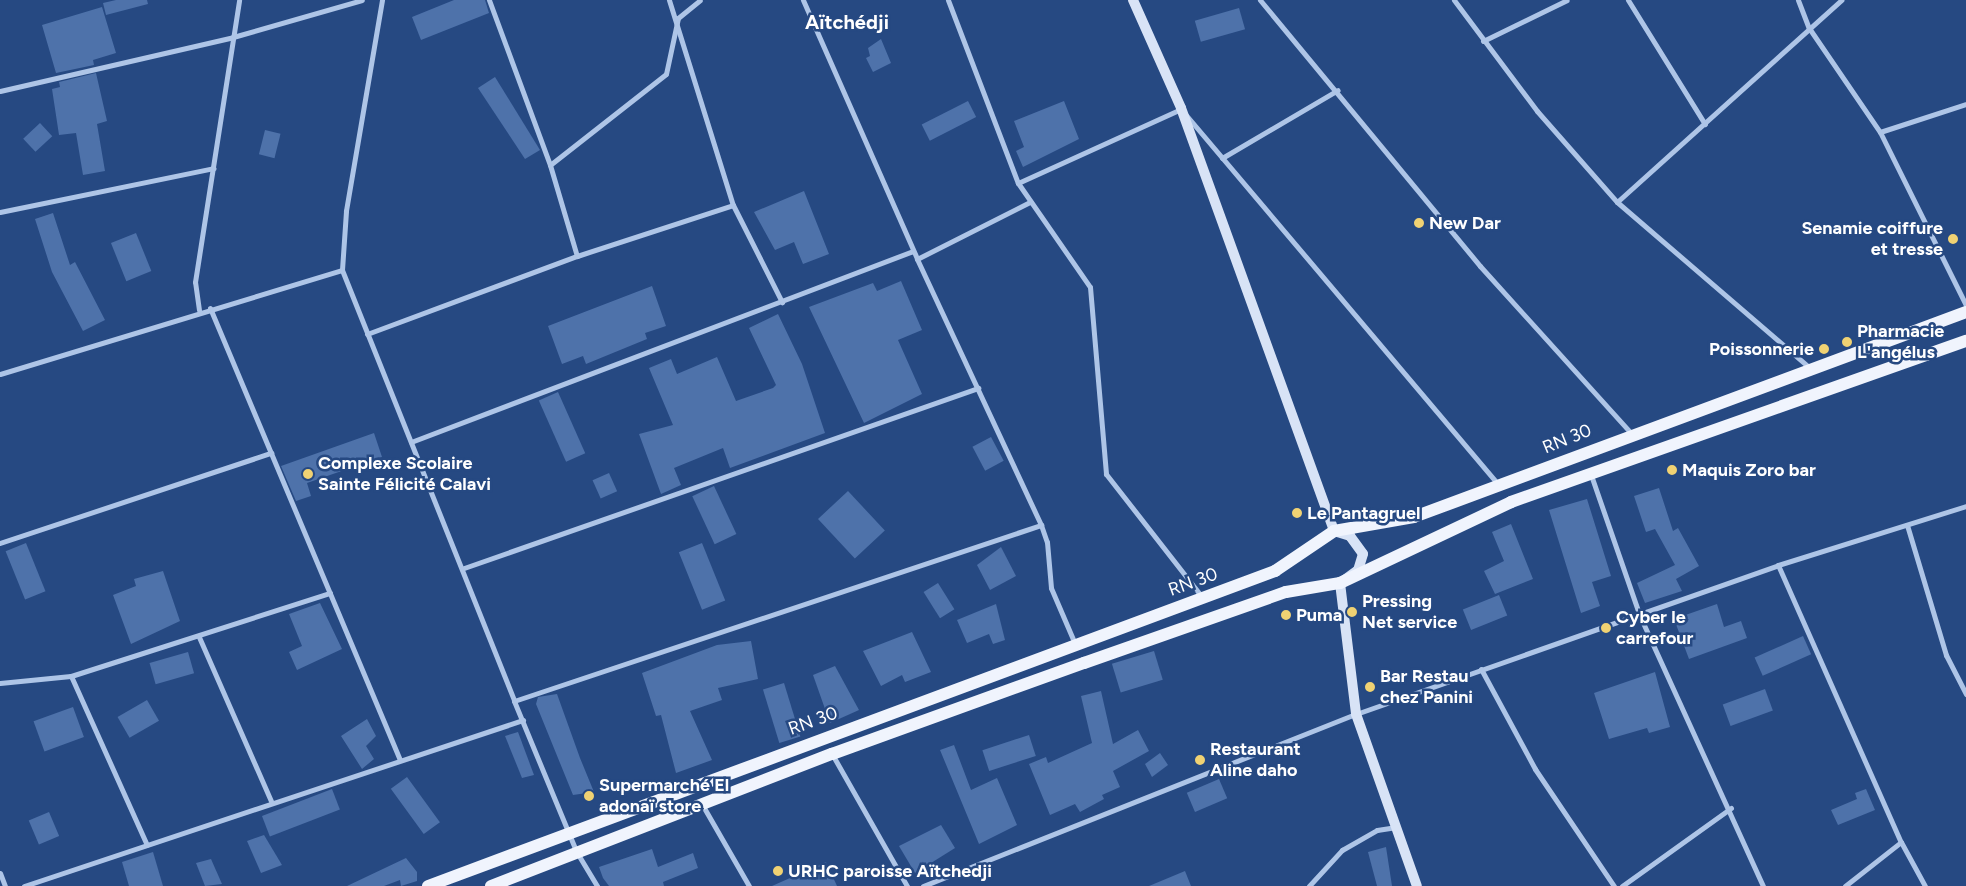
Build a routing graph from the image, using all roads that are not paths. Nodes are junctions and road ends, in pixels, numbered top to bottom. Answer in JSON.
{"nodes":[{"id":1,"x":239,"y":0,"type":"edge"},
{"id":2,"x":362,"y":0,"type":"edge"},
{"id":3,"x":382,"y":0,"type":"edge"},
{"id":4,"x":489,"y":0,"type":"edge"},
{"id":5,"x":669,"y":0,"type":"edge"},
{"id":6,"x":700,"y":0,"type":"edge"},
{"id":7,"x":803,"y":0,"type":"edge"},
{"id":8,"x":948,"y":0,"type":"edge"},
{"id":9,"x":1133,"y":0,"type":"edge"},
{"id":10,"x":1260,"y":0,"type":"edge"},
{"id":11,"x":1454,"y":0,"type":"edge"},
{"id":12,"x":1567,"y":0,"type":"edge"},
{"id":13,"x":1628,"y":0,"type":"edge"},
{"id":14,"x":1798,"y":0,"type":"edge"},
{"id":15,"x":1841,"y":0,"type":"edge"},
{"id":16,"x":678,"y":18,"type":"junction"},
{"id":17,"x":1809,"y":28,"type":"junction"},
{"id":18,"x":233,"y":37,"type":"junction"},
{"id":19,"x":1483,"y":41,"type":"junction"},
{"id":20,"x":1338,"y":90,"type":"junction"},
{"id":21,"x":0,"y":91,"type":"edge"},
{"id":22,"x":1966,"y":104,"type":"edge"},
{"id":23,"x":1181,"y":108,"type":"junction"},
{"id":24,"x":1705,"y":124,"type":"junction"},
{"id":25,"x":1880,"y":132,"type":"junction"},
{"id":26,"x":1222,"y":158,"type":"junction"},
{"id":27,"x":550,"y":166,"type":"junction"},
{"id":28,"x":214,"y":168,"type":"junction"},
{"id":29,"x":1018,"y":183,"type":"junction"},
{"id":30,"x":1030,"y":202,"type":"junction"},
{"id":31,"x":1617,"y":202,"type":"junction"},
{"id":32,"x":733,"y":205,"type":"junction"},
{"id":33,"x":0,"y":212,"type":"edge"},
{"id":34,"x":913,"y":251,"type":"junction"},
{"id":35,"x":577,"y":256,"type":"junction"},
{"id":36,"x":916,"y":259,"type":"junction"},
{"id":37,"x":342,"y":270,"type":"junction"},
{"id":38,"x":782,"y":302,"type":"junction"},
{"id":39,"x":1966,"y":305,"type":"edge"},
{"id":40,"x":210,"y":308,"type":"junction"},
{"id":41,"x":199,"y":310,"type":"junction"},
{"id":42,"x":1966,"y":312,"type":"edge"},
{"id":43,"x":367,"y":334,"type":"junction"},
{"id":44,"x":1966,"y":341,"type":"edge"},
{"id":45,"x":1812,"y":370,"type":"junction"},
{"id":46,"x":0,"y":374,"type":"edge"},
{"id":47,"x":978,"y":388,"type":"junction"},
{"id":48,"x":1631,"y":433,"type":"junction"},
{"id":49,"x":411,"y":442,"type":"junction"},
{"id":50,"x":271,"y":453,"type":"junction"},
{"id":51,"x":1590,"y":472,"type":"junction"},
{"id":52,"x":1500,"y":486,"type":"junction"},
{"id":53,"x":1966,"y":506,"type":"edge"},
{"id":54,"x":1907,"y":524,"type":"junction"},
{"id":55,"x":1041,"y":525,"type":"junction"},
{"id":56,"x":1334,"y":531,"type":"junction"},
{"id":57,"x":0,"y":544,"type":"edge"},
{"id":58,"x":1778,"y":565,"type":"junction"},
{"id":59,"x":464,"y":568,"type":"junction"},
{"id":60,"x":1340,"y":583,"type":"junction"},
{"id":61,"x":330,"y":593,"type":"junction"},
{"id":62,"x":1202,"y":597,"type":"junction"},
{"id":63,"x":1639,"y":614,"type":"junction"},
{"id":64,"x":199,"y":637,"type":"junction"},
{"id":65,"x":1075,"y":644,"type":"junction"},
{"id":66,"x":1481,"y":669,"type":"junction"},
{"id":67,"x":71,"y":676,"type":"junction"},
{"id":68,"x":0,"y":683,"type":"edge"},
{"id":69,"x":1966,"y":694,"type":"edge"},
{"id":70,"x":514,"y":701,"type":"junction"},
{"id":71,"x":1356,"y":714,"type":"junction"},
{"id":72,"x":523,"y":720,"type":"junction"},
{"id":73,"x":832,"y":754,"type":"junction"},
{"id":74,"x":400,"y":760,"type":"junction"},
{"id":75,"x":272,"y":803,"type":"junction"},
{"id":76,"x":703,"y":806,"type":"junction"},
{"id":77,"x":1731,"y":808,"type":"junction"},
{"id":78,"x":1395,"y":827,"type":"junction"},
{"id":79,"x":568,"y":832,"type":"junction"},
{"id":80,"x":1901,"y":842,"type":"junction"},
{"id":81,"x":147,"y":845,"type":"junction"},
{"id":82,"x":576,"y":851,"type":"junction"},
{"id":83,"x":0,"y":873,"type":"edge"},
{"id":84,"x":5,"y":886,"type":"edge"},
{"id":85,"x":24,"y":886,"type":"edge"},
{"id":86,"x":428,"y":886,"type":"edge"},
{"id":87,"x":490,"y":886,"type":"edge"},
{"id":88,"x":597,"y":886,"type":"edge"},
{"id":89,"x":749,"y":886,"type":"edge"},
{"id":90,"x":907,"y":886,"type":"edge"},
{"id":91,"x":923,"y":886,"type":"edge"},
{"id":92,"x":1309,"y":886,"type":"edge"},
{"id":93,"x":1417,"y":886,"type":"edge"},
{"id":94,"x":1614,"y":886,"type":"edge"},
{"id":95,"x":1622,"y":886,"type":"edge"},
{"id":96,"x":1763,"y":886,"type":"edge"},
{"id":97,"x":1845,"y":886,"type":"edge"},
{"id":98,"x":1925,"y":886,"type":"edge"}],
"edges":[{"from":1,"to":18,"type":"street"},
{"from":2,"to":18,"type":"street"},
{"from":3,"to":37,"type":"street"},
{"from":4,"to":27,"type":"street"},
{"from":5,"to":16,"type":"street"},
{"from":6,"to":16,"type":"street"},
{"from":7,"to":34,"type":"street"},
{"from":8,"to":29,"type":"street"},
{"from":9,"to":23,"type":"street"},
{"from":10,"to":20,"type":"street"},
{"from":11,"to":19,"type":"street"},
{"from":12,"to":19,"type":"street"},
{"from":13,"to":24,"type":"street"},
{"from":14,"to":17,"type":"street"},
{"from":15,"to":17,"type":"street"},
{"from":16,"to":27,"type":"street"},
{"from":16,"to":32,"type":"street"},
{"from":17,"to":24,"type":"street"},
{"from":17,"to":25,"type":"street"},
{"from":18,"to":21,"type":"street"},
{"from":18,"to":28,"type":"street"},
{"from":19,"to":31,"type":"street"},
{"from":20,"to":26,"type":"street"},
{"from":20,"to":48,"type":"street"},
{"from":22,"to":25,"type":"street"},
{"from":23,"to":26,"type":"street"},
{"from":23,"to":29,"type":"street"},
{"from":23,"to":56,"type":"street"},
{"from":24,"to":31,"type":"street"},
{"from":25,"to":39,"type":"street"},
{"from":26,"to":52,"type":"street"},
{"from":27,"to":35,"type":"street"},
{"from":28,"to":33,"type":"street"},
{"from":28,"to":41,"type":"street"},
{"from":29,"to":30,"type":"street"},
{"from":30,"to":36,"type":"street"},
{"from":30,"to":62,"type":"street"},
{"from":31,"to":45,"type":"street"},
{"from":32,"to":35,"type":"street"},
{"from":32,"to":38,"type":"street"},
{"from":34,"to":36,"type":"street"},
{"from":34,"to":38,"type":"street"},
{"from":35,"to":43,"type":"street"},
{"from":36,"to":47,"type":"street"},
{"from":37,"to":40,"type":"street"},
{"from":37,"to":43,"type":"street"},
{"from":38,"to":49,"type":"street"},
{"from":40,"to":41,"type":"street"},
{"from":40,"to":50,"type":"street"},
{"from":41,"to":46,"type":"street"},
{"from":42,"to":45,"type":"main road","name":"RN 30","number":"RN 30"},
{"from":43,"to":49,"type":"street"},
{"from":44,"to":51,"type":"main road"},
{"from":45,"to":48,"type":"main road","name":"RN 30","number":"RN 30"},
{"from":47,"to":55,"type":"street"},
{"from":47,"to":59,"type":"street"},
{"from":48,"to":52,"type":"main road","name":"RN 30","number":"RN 30"},
{"from":49,"to":59,"type":"street"},
{"from":50,"to":57,"type":"street"},
{"from":50,"to":61,"type":"street"},
{"from":51,"to":60,"type":"main road"},
{"from":51,"to":63,"type":"street"},
{"from":52,"to":56,"type":"main road","name":"RN 30","number":"RN 30"},
{"from":53,"to":54,"type":"street"},
{"from":54,"to":58,"type":"street"},
{"from":54,"to":69,"type":"street"},
{"from":55,"to":65,"type":"street"},
{"from":55,"to":70,"type":"street"},
{"from":56,"to":60,"type":"street"},
{"from":56,"to":62,"type":"main road","name":"RN 30","number":"RN 30"},
{"from":58,"to":63,"type":"street"},
{"from":58,"to":80,"type":"street"},
{"from":59,"to":70,"type":"street"},
{"from":60,"to":71,"type":"street"},
{"from":60,"to":73,"type":"main road"},
{"from":61,"to":64,"type":"street"},
{"from":61,"to":74,"type":"street"},
{"from":62,"to":65,"type":"main road","name":"RN 30","number":"RN 30"},
{"from":63,"to":66,"type":"street"},
{"from":63,"to":77,"type":"street"},
{"from":64,"to":67,"type":"street"},
{"from":64,"to":75,"type":"street"},
{"from":65,"to":79,"type":"main road","name":"RN 30","number":"RN 30"},
{"from":66,"to":71,"type":"street"},
{"from":66,"to":94,"type":"street"},
{"from":67,"to":68,"type":"street"},
{"from":67,"to":81,"type":"street"},
{"from":70,"to":72,"type":"street"},
{"from":71,"to":78,"type":"street"},
{"from":71,"to":91,"type":"street"},
{"from":72,"to":74,"type":"street"},
{"from":72,"to":79,"type":"street"},
{"from":73,"to":76,"type":"main road"},
{"from":73,"to":90,"type":"street"},
{"from":74,"to":75,"type":"street"},
{"from":75,"to":81,"type":"street"},
{"from":76,"to":82,"type":"main road"},
{"from":76,"to":89,"type":"street"},
{"from":77,"to":95,"type":"street"},
{"from":77,"to":96,"type":"street"},
{"from":78,"to":92,"type":"street"},
{"from":78,"to":93,"type":"street"},
{"from":79,"to":82,"type":"street"},
{"from":79,"to":86,"type":"main road","name":"RN 30","number":"RN 30"},
{"from":80,"to":97,"type":"street"},
{"from":80,"to":98,"type":"street"},
{"from":81,"to":85,"type":"street"},
{"from":82,"to":87,"type":"main road"},
{"from":82,"to":88,"type":"street"},
{"from":83,"to":84,"type":"street"}]}
